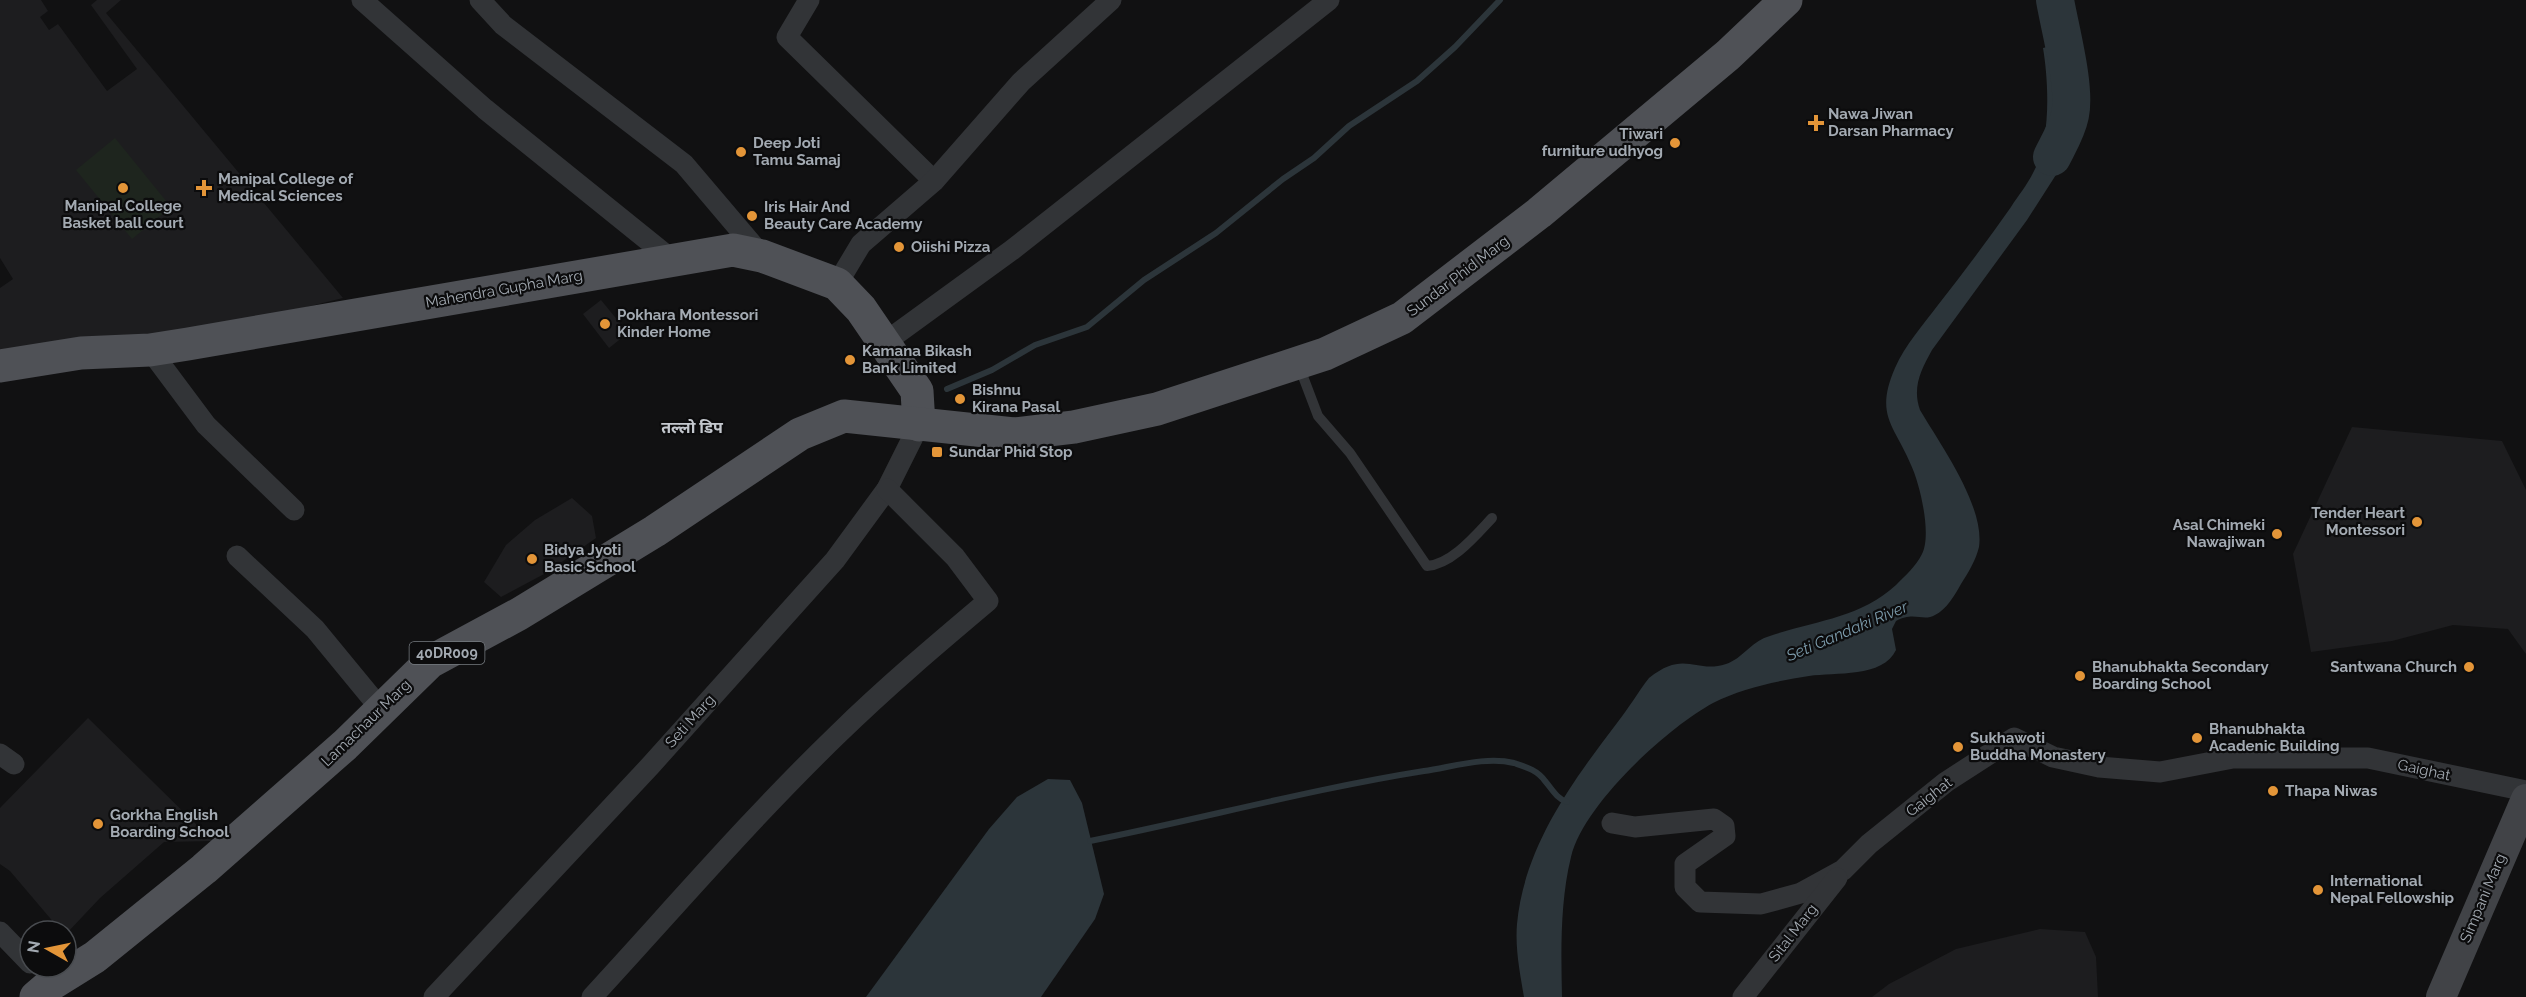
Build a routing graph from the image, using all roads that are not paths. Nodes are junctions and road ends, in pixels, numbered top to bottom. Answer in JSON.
{"nodes":[{"id":1,"x":362,"y":0,"type":"edge"},
{"id":2,"x":480,"y":0,"type":"edge"},
{"id":3,"x":809,"y":0,"type":"edge"},
{"id":4,"x":1111,"y":0,"type":"edge"},
{"id":5,"x":1329,"y":0,"type":"edge"},
{"id":6,"x":1786,"y":0,"type":"edge"},
{"id":7,"x":934,"y":181,"type":"junction"},
{"id":8,"x":762,"y":256,"type":"junction"},
{"id":9,"x":671,"y":259,"type":"junction"},
{"id":10,"x":837,"y":284,"type":"junction"},
{"id":11,"x":884,"y":343,"type":"junction"},
{"id":12,"x":150,"y":350,"type":"junction"},
{"id":13,"x":1298,"y":363,"type":"junction"},
{"id":14,"x":0,"y":366,"type":"edge"},
{"id":15,"x":919,"y":425,"type":"junction"},
{"id":16,"x":887,"y":489,"type":"junction"},
{"id":17,"x":294,"y":510,"type":"dead end"},
{"id":18,"x":1492,"y":518,"type":"dead end"},
{"id":19,"x":237,"y":556,"type":"dead end"},
{"id":20,"x":380,"y":708,"type":"junction"},
{"id":21,"x":2526,"y":791,"type":"edge"},
{"id":22,"x":2526,"y":799,"type":"edge"},
{"id":23,"x":1612,"y":823,"type":"dead end"},
{"id":24,"x":1843,"y":870,"type":"junction"},
{"id":25,"x":0,"y":932,"type":"edge"},
{"id":26,"x":18,"y":954,"type":"edge"},
{"id":27,"x":78,"y":963,"type":"edge"},
{"id":28,"x":434,"y":997,"type":"edge"},
{"id":29,"x":592,"y":997,"type":"edge"},
{"id":30,"x":1743,"y":997,"type":"edge"},
{"id":31,"x":2440,"y":997,"type":"edge"}],
"edges":[{"from":1,"to":9,"type":"street"},
{"from":2,"to":8,"type":"street"},
{"from":3,"to":7,"type":"street"},
{"from":4,"to":7,"type":"street"},
{"from":5,"to":11,"type":"street"},
{"from":6,"to":13,"type":"main road","name":"Sundar Phid Marg"},
{"from":7,"to":10,"type":"street"},
{"from":8,"to":9,"type":"main road","name":"Mahendra Gupha Marg"},
{"from":8,"to":10,"type":"main road","name":"Mahendra Gupha Marg"},
{"from":9,"to":12,"type":"main road","name":"Mahendra Gupha Marg"},
{"from":10,"to":11,"type":"main road","name":"Mahendra Gupha Marg"},
{"from":11,"to":15,"type":"main road","name":"Mahendra Gupha Marg"},
{"from":12,"to":14,"type":"main road","name":"Mahendra Gupha Marg"},
{"from":12,"to":17,"type":"street"},
{"from":13,"to":15,"type":"main road","name":"Sundar Phid Marg"},
{"from":13,"to":18,"type":"lane"},
{"from":15,"to":16,"type":"street","name":"Seti Marg"},
{"from":15,"to":20,"type":"main road","name":"Lamachaur Marg","number":"40DR009"},
{"from":16,"to":28,"type":"street","name":"Seti Marg"},
{"from":16,"to":29,"type":"street"},
{"from":19,"to":20,"type":"street"},
{"from":20,"to":27,"type":"main road","name":"Lamachaur Marg","number":"40DR009"},
{"from":21,"to":24,"type":"street","name":"Gaighat"},
{"from":22,"to":31,"type":"main road","name":"Simpani Marg"},
{"from":23,"to":24,"type":"street","name":"Gaighat"},
{"from":24,"to":30,"type":"street","name":"Sital Marg"},
{"from":25,"to":26,"type":"street"}]}
